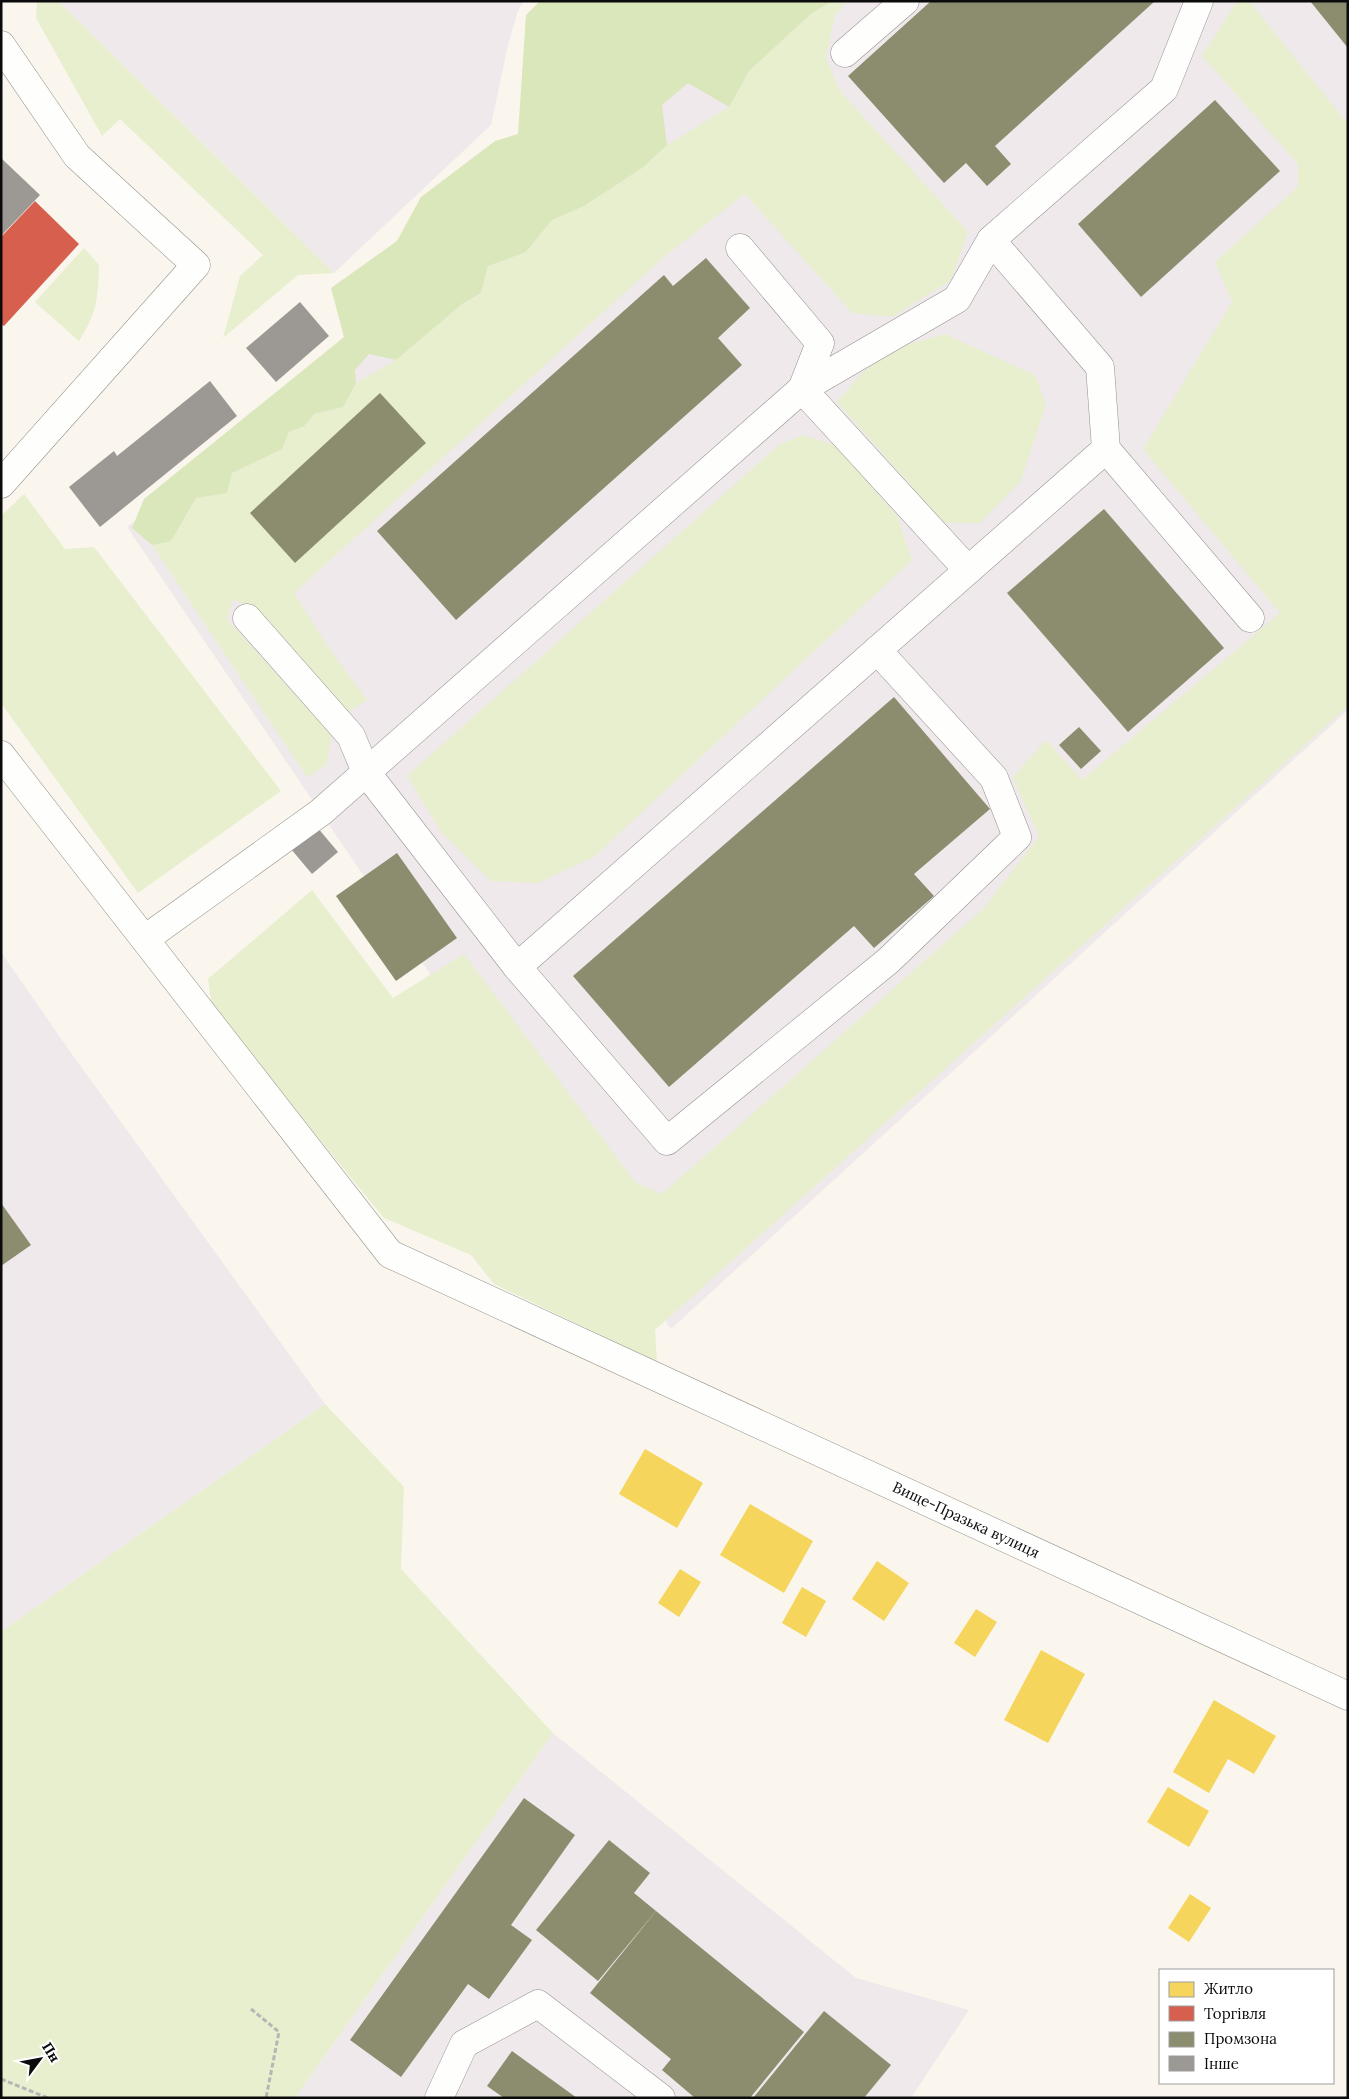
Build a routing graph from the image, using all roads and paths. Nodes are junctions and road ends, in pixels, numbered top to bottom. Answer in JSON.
{"nodes":[{"id":1,"x":905,"y":1,"type":"edge"},
{"id":2,"x":1199,"y":1,"type":"edge"},
{"id":3,"x":1,"y":45,"type":"edge"},
{"id":4,"x":845,"y":53,"type":"dead end"},
{"id":5,"x":991,"y":240,"type":"junction"},
{"id":6,"x":740,"y":248,"type":"dead end"},
{"id":7,"x":802,"y":389,"type":"junction"},
{"id":8,"x":1106,"y":449,"type":"junction"},
{"id":9,"x":1,"y":484,"type":"edge"},
{"id":10,"x":968,"y":570,"type":"junction"},
{"id":11,"x":247,"y":618,"type":"dead end"},
{"id":12,"x":1250,"y":618,"type":"dead end"},
{"id":13,"x":877,"y":650,"type":"junction"},
{"id":14,"x":1,"y":755,"type":"edge"},
{"id":15,"x":366,"y":772,"type":"junction"},
{"id":16,"x":145,"y":939,"type":"junction"},
{"id":17,"x":517,"y":967,"type":"junction"},
{"id":18,"x":1348,"y":1696,"type":"edge"},
{"id":19,"x":251,"y":2008,"type":"dead end"},
{"id":20,"x":1,"y":2079,"type":"edge"},
{"id":21,"x":48,"y":2098,"type":"edge"},
{"id":22,"x":266,"y":2098,"type":"edge"},
{"id":23,"x":440,"y":2098,"type":"edge"},
{"id":24,"x":661,"y":2098,"type":"edge"}],
"edges":[{"from":1,"to":4,"type":"street"},
{"from":2,"to":5,"type":"street"},
{"from":3,"to":9,"type":"street"},
{"from":5,"to":7,"type":"street"},
{"from":5,"to":8,"type":"street"},
{"from":6,"to":7,"type":"street"},
{"from":7,"to":10,"type":"street"},
{"from":7,"to":15,"type":"street"},
{"from":8,"to":10,"type":"street"},
{"from":8,"to":12,"type":"street"},
{"from":10,"to":13,"type":"street"},
{"from":11,"to":15,"type":"street"},
{"from":13,"to":17,"type":"street"},
{"from":13,"to":17,"type":"street"},
{"from":14,"to":16,"type":"street","name":"Вище-Празька вулиця"},
{"from":15,"to":16,"type":"street"},
{"from":15,"to":17,"type":"street"},
{"from":16,"to":18,"type":"street","name":"Вище-Празька вулиця"},
{"from":19,"to":22,"type":"path"},
{"from":20,"to":21,"type":"path"},
{"from":23,"to":24,"type":"street"}]}
